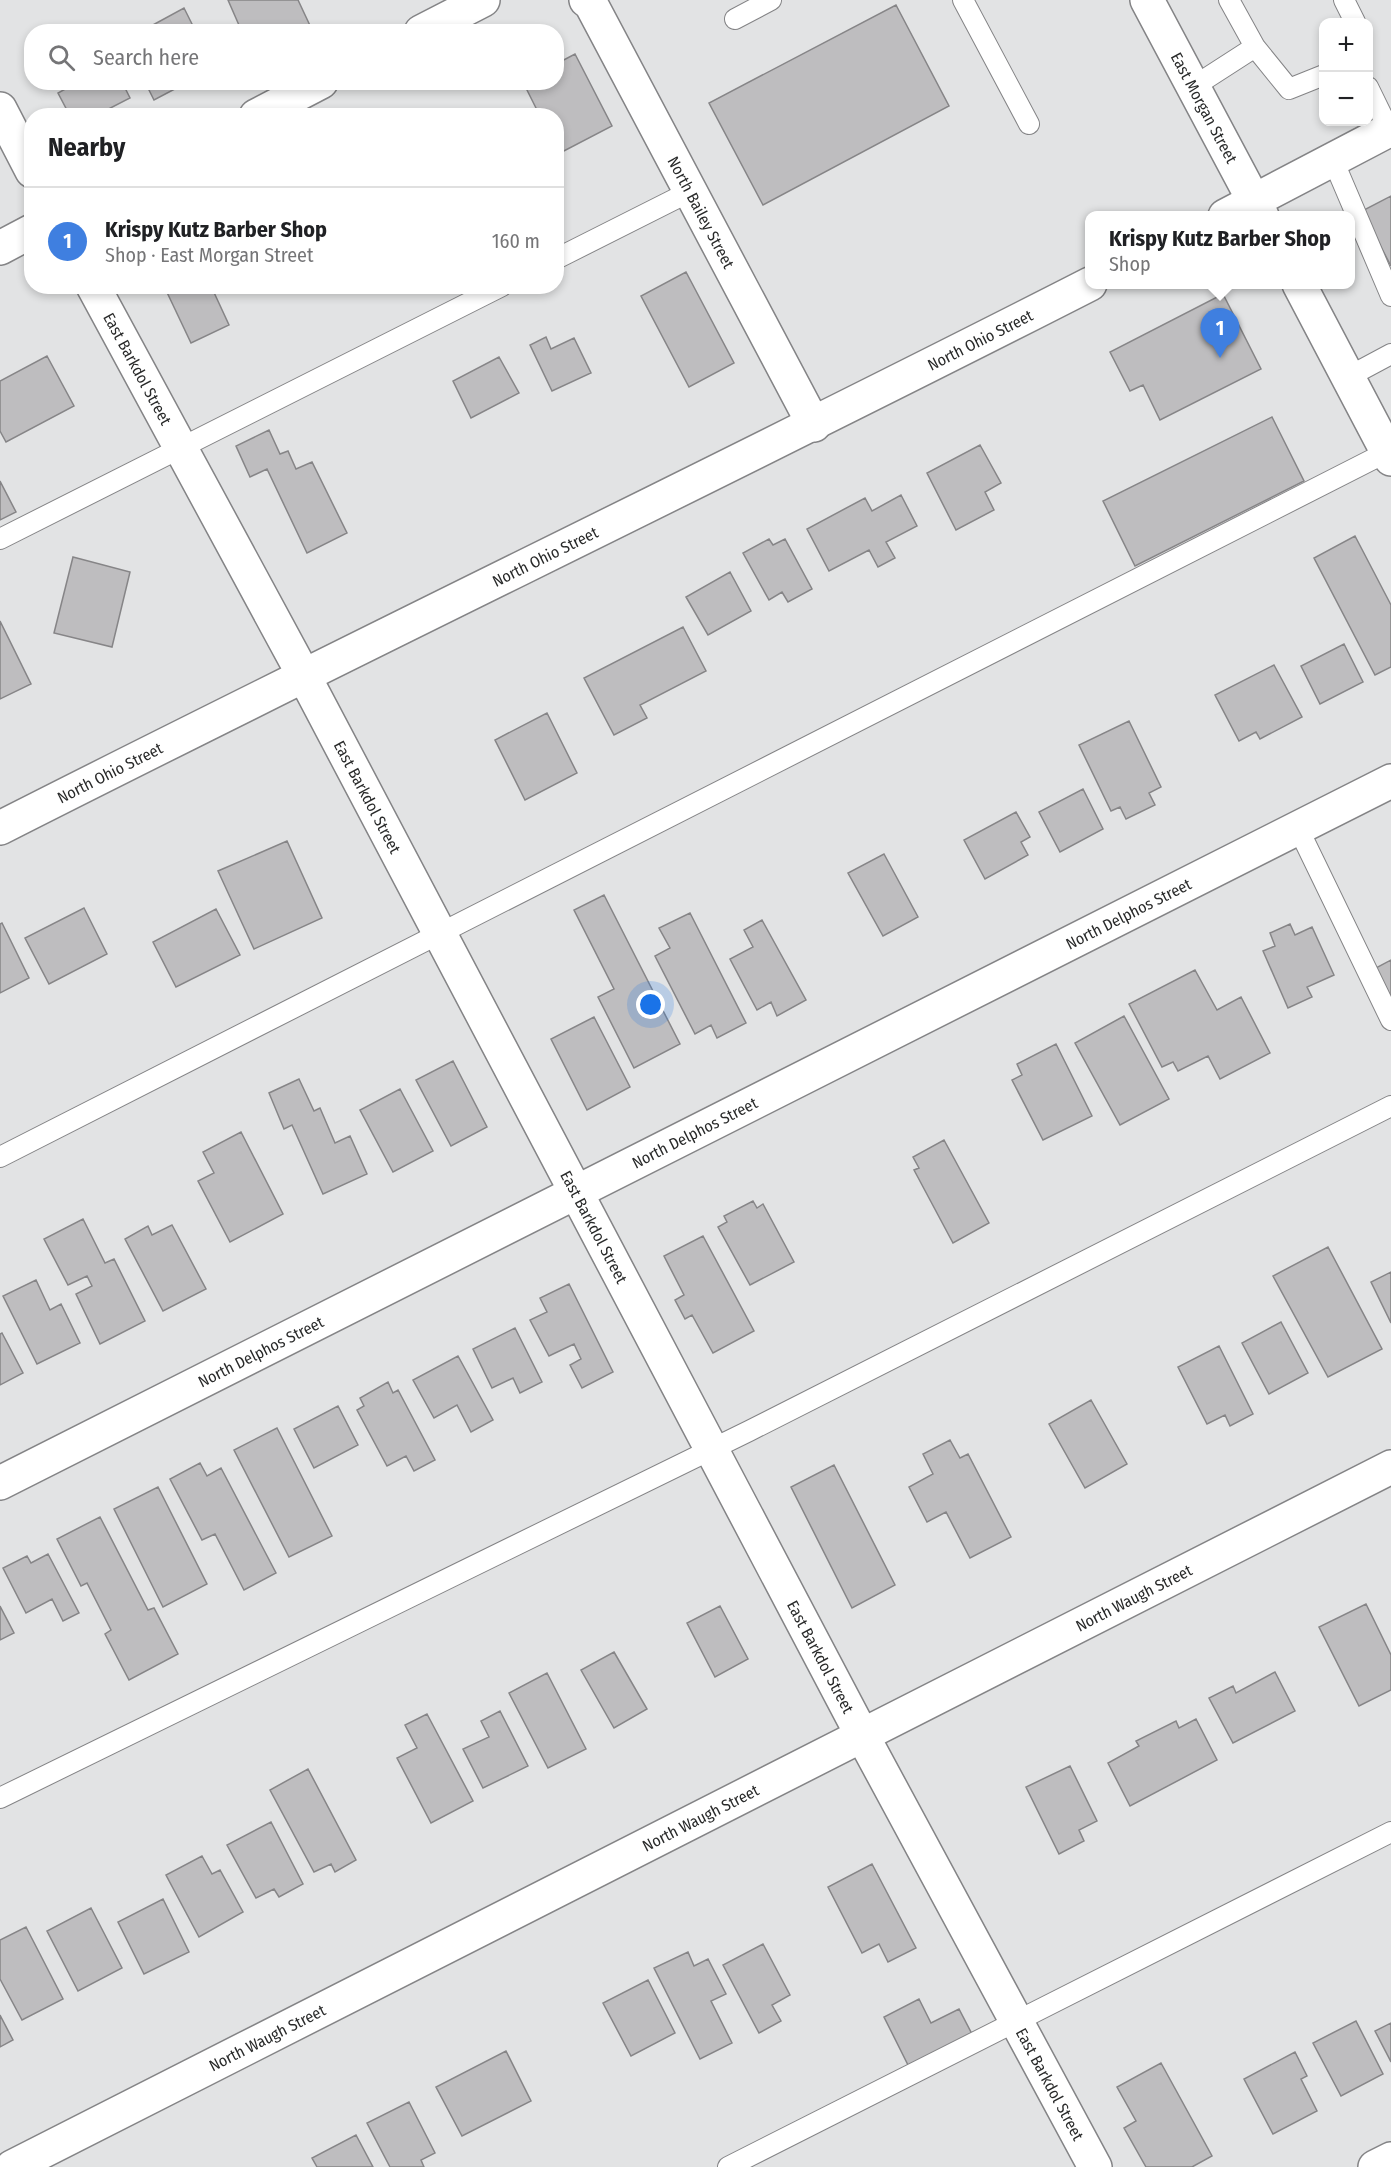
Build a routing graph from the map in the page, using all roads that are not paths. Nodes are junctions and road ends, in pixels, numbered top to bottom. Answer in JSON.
{"nodes":[{"id":1,"x":483,"y":0,"type":"edge"},
{"id":2,"x":586,"y":0,"type":"edge"},
{"id":3,"x":771,"y":0,"type":"edge"},
{"id":4,"x":963,"y":0,"type":"edge"},
{"id":5,"x":1147,"y":0,"type":"edge"},
{"id":6,"x":1229,"y":0,"type":"edge"},
{"id":7,"x":1344,"y":0,"type":"edge"},
{"id":8,"x":1353,"y":18,"type":"edge"},
{"id":9,"x":735,"y":19,"type":"dead end"},
{"id":10,"x":436,"y":24,"type":"edge"},
{"id":11,"x":1255,"y":46,"type":"junction"},
{"id":12,"x":1319,"y":77,"type":"edge"},
{"id":13,"x":1193,"y":87,"type":"junction"},
{"id":14,"x":306,"y":90,"type":"edge"},
{"id":15,"x":1373,"y":97,"type":"edge"},
{"id":16,"x":271,"y":108,"type":"edge"},
{"id":17,"x":0,"y":109,"type":"edge"},
{"id":18,"x":1029,"y":124,"type":"dead end"},
{"id":19,"x":1390,"y":130,"type":"edge"},
{"id":20,"x":24,"y":156,"type":"edge"},
{"id":21,"x":1333,"y":160,"type":"junction"},
{"id":22,"x":691,"y":191,"type":"junction"},
{"id":23,"x":1258,"y":208,"type":"edge"},
{"id":24,"x":1355,"y":211,"type":"edge"},
{"id":25,"x":1355,"y":212,"type":"edge"},
{"id":26,"x":24,"y":235,"type":"edge"},
{"id":27,"x":0,"y":248,"type":"edge"},
{"id":28,"x":564,"y":255,"type":"edge"},
{"id":29,"x":1085,"y":288,"type":"edge"},
{"id":30,"x":1301,"y":289,"type":"edge"},
{"id":31,"x":97,"y":294,"type":"edge"},
{"id":32,"x":486,"y":294,"type":"edge"},
{"id":33,"x":1391,"y":296,"type":"edge"},
{"id":34,"x":1391,"y":354,"type":"edge"},
{"id":35,"x":1348,"y":377,"type":"junction"},
{"id":36,"x":814,"y":425,"type":"junction"},
{"id":37,"x":180,"y":448,"type":"junction"},
{"id":38,"x":1389,"y":455,"type":"edge"},
{"id":39,"x":0,"y":539,"type":"edge"},
{"id":40,"x":303,"y":674,"type":"junction"},
{"id":41,"x":1391,"y":781,"type":"edge"},
{"id":42,"x":0,"y":828,"type":"edge"},
{"id":43,"x":1298,"y":828,"type":"junction"},
{"id":44,"x":441,"y":933,"type":"junction"},
{"id":45,"x":1391,"y":1020,"type":"edge"},
{"id":46,"x":1391,"y":1106,"type":"edge"},
{"id":47,"x":0,"y":1157,"type":"edge"},
{"id":48,"x":576,"y":1190,"type":"junction"},
{"id":49,"x":711,"y":1448,"type":"junction"},
{"id":50,"x":1391,"y":1467,"type":"edge"},
{"id":51,"x":0,"y":1483,"type":"edge"},
{"id":52,"x":861,"y":1735,"type":"junction"},
{"id":53,"x":0,"y":1798,"type":"edge"},
{"id":54,"x":1391,"y":1832,"type":"edge"},
{"id":55,"x":1015,"y":2022,"type":"junction"},
{"id":56,"x":1391,"y":2159,"type":"edge"},
{"id":57,"x":12,"y":2167,"type":"edge"},
{"id":58,"x":728,"y":2167,"type":"edge"},
{"id":59,"x":1095,"y":2167,"type":"edge"},
{"id":60,"x":1375,"y":2167,"type":"edge"}],
"edges":[{"from":1,"to":10,"type":"street"},
{"from":2,"to":22,"type":"street","name":"North Bailey Street"},
{"from":3,"to":9,"type":"lane"},
{"from":4,"to":18,"type":"lane"},
{"from":5,"to":13,"type":"street","name":"East Morgan Street"},
{"from":6,"to":11,"type":"lane"},
{"from":7,"to":8,"type":"lane"},
{"from":11,"to":12,"type":"lane"},
{"from":11,"to":13,"type":"lane"},
{"from":13,"to":23,"type":"street","name":"East Morgan Street"},
{"from":14,"to":16,"type":"street"},
{"from":15,"to":19,"type":"lane"},
{"from":17,"to":20,"type":"street"},
{"from":19,"to":21,"type":"street"},
{"from":21,"to":23,"type":"street"},
{"from":21,"to":24,"type":"lane"},
{"from":22,"to":28,"type":"lane"},
{"from":22,"to":36,"type":"street","name":"North Bailey Street"},
{"from":25,"to":33,"type":"lane"},
{"from":26,"to":27,"type":"street"},
{"from":29,"to":36,"type":"street","name":"North Ohio Street"},
{"from":30,"to":35,"type":"street"},
{"from":31,"to":37,"type":"street","name":"East Barkdol Street"},
{"from":32,"to":37,"type":"lane"},
{"from":34,"to":35,"type":"lane"},
{"from":35,"to":38,"type":"street"},
{"from":36,"to":40,"type":"street","name":"North Ohio Street"},
{"from":37,"to":39,"type":"lane"},
{"from":37,"to":40,"type":"street","name":"East Barkdol Street"},
{"from":38,"to":44,"type":"lane"},
{"from":40,"to":42,"type":"street","name":"North Ohio Street"},
{"from":40,"to":44,"type":"street","name":"East Barkdol Street"},
{"from":41,"to":43,"type":"street","name":"North Delphos Street"},
{"from":43,"to":45,"type":"lane"},
{"from":43,"to":48,"type":"street","name":"North Delphos Street"},
{"from":44,"to":47,"type":"lane"},
{"from":44,"to":48,"type":"street","name":"East Barkdol Street"},
{"from":46,"to":49,"type":"lane"},
{"from":48,"to":49,"type":"street","name":"East Barkdol Street"},
{"from":48,"to":51,"type":"street","name":"North Delphos Street"},
{"from":49,"to":52,"type":"street","name":"East Barkdol Street"},
{"from":49,"to":53,"type":"lane"},
{"from":50,"to":52,"type":"street","name":"North Waugh Street"},
{"from":52,"to":55,"type":"street","name":"East Barkdol Street"},
{"from":52,"to":57,"type":"street","name":"North Waugh Street"},
{"from":54,"to":55,"type":"lane"},
{"from":55,"to":58,"type":"lane"},
{"from":55,"to":59,"type":"street","name":"East Barkdol Street"},
{"from":56,"to":60,"type":"street"}]}
